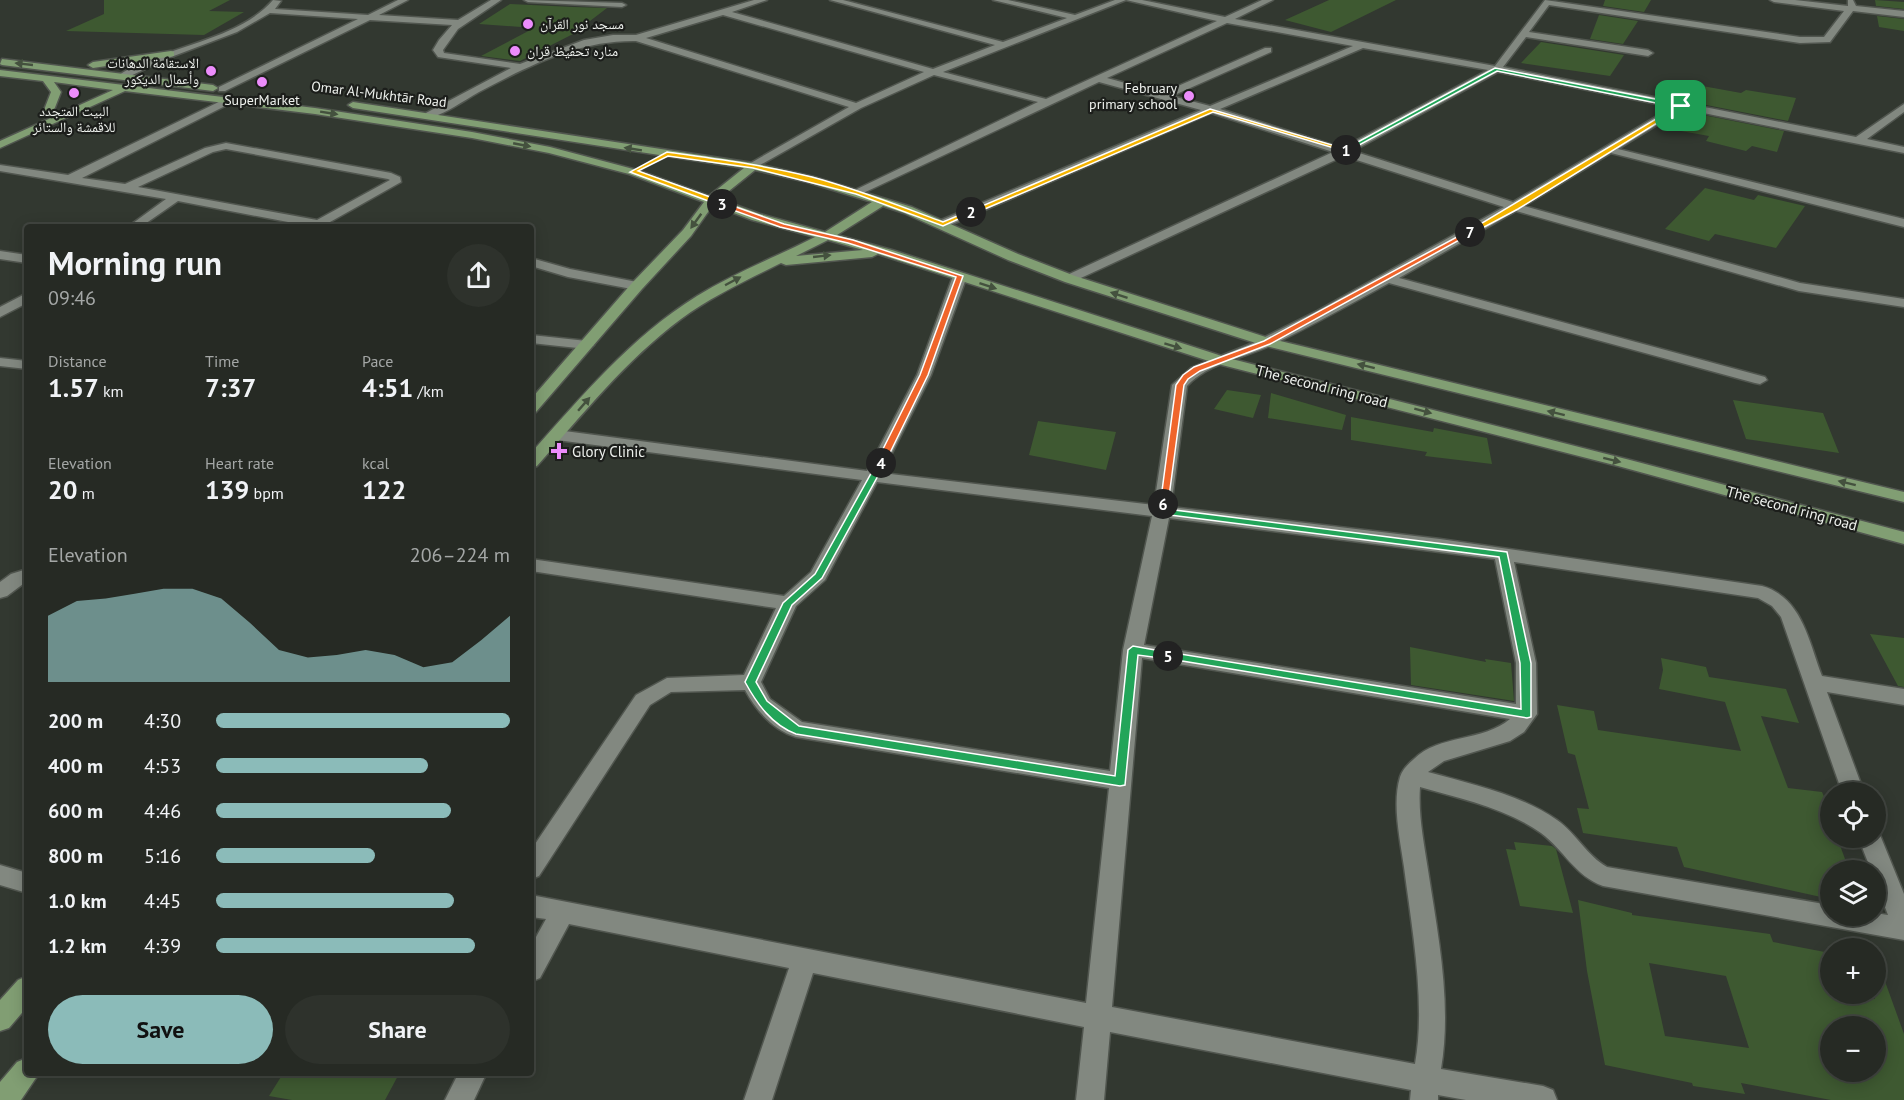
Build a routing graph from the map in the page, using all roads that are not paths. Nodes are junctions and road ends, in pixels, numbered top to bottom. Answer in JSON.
{"nodes":[{"id":1,"x":278,"y":0,"type":"edge"},
{"id":2,"x":404,"y":0,"type":"edge"},
{"id":3,"x":497,"y":0,"type":"edge"},
{"id":4,"x":528,"y":0,"type":"edge"},
{"id":5,"x":763,"y":0,"type":"edge"},
{"id":6,"x":834,"y":0,"type":"edge"},
{"id":7,"x":997,"y":0,"type":"edge"},
{"id":8,"x":1122,"y":0,"type":"edge"},
{"id":9,"x":1130,"y":0,"type":"edge"},
{"id":10,"x":1269,"y":0,"type":"edge"},
{"id":11,"x":1774,"y":0,"type":"edge"},
{"id":12,"x":1549,"y":1,"type":"edge"},
{"id":13,"x":622,"y":5,"type":"dead end"},
{"id":14,"x":1851,"y":6,"type":"edge"},
{"id":15,"x":271,"y":11,"type":"junction"},
{"id":16,"x":722,"y":12,"type":"junction"},
{"id":17,"x":1904,"y":14,"type":"edge"},
{"id":18,"x":366,"y":17,"type":"junction"},
{"id":19,"x":1074,"y":17,"type":"junction"},
{"id":20,"x":1226,"y":20,"type":"junction"},
{"id":21,"x":461,"y":23,"type":"junction"},
{"id":22,"x":1525,"y":34,"type":"junction"},
{"id":23,"x":637,"y":38,"type":"junction"},
{"id":24,"x":211,"y":40,"type":"junction"},
{"id":25,"x":1004,"y":45,"type":"junction"},
{"id":26,"x":1360,"y":46,"type":"junction"},
{"id":27,"x":1268,"y":50,"type":"dead end"},
{"id":28,"x":1648,"y":53,"type":"dead end"},
{"id":29,"x":171,"y":54,"type":"junction"},
{"id":30,"x":0,"y":62,"type":"edge"},
{"id":31,"x":520,"y":67,"type":"junction"},
{"id":32,"x":62,"y":68,"type":"junction"},
{"id":33,"x":1497,"y":69,"type":"junction"},
{"id":34,"x":933,"y":72,"type":"junction"},
{"id":35,"x":0,"y":73,"type":"edge"},
{"id":36,"x":123,"y":76,"type":"junction"},
{"id":37,"x":145,"y":79,"type":"junction"},
{"id":38,"x":1099,"y":79,"type":"junction"},
{"id":39,"x":47,"y":80,"type":"junction"},
{"id":40,"x":101,"y":86,"type":"junction"},
{"id":41,"x":122,"y":89,"type":"junction"},
{"id":42,"x":222,"y":89,"type":"junction"},
{"id":43,"x":177,"y":96,"type":"junction"},
{"id":44,"x":1164,"y":96,"type":"junction"},
{"id":45,"x":136,"y":101,"type":"dead end"},
{"id":46,"x":227,"y":101,"type":"junction"},
{"id":47,"x":1048,"y":102,"type":"junction"},
{"id":48,"x":116,"y":104,"type":"dead end"},
{"id":49,"x":857,"y":106,"type":"junction"},
{"id":50,"x":1681,"y":106,"type":"junction"},
{"id":51,"x":1904,"y":107,"type":"edge"},
{"id":52,"x":76,"y":110,"type":"junction"},
{"id":53,"x":1212,"y":110,"type":"junction"},
{"id":54,"x":430,"y":115,"type":"junction"},
{"id":55,"x":1858,"y":141,"type":"junction"},
{"id":56,"x":0,"y":146,"type":"edge"},
{"id":57,"x":1610,"y":150,"type":"junction"},
{"id":58,"x":1904,"y":150,"type":"edge"},
{"id":59,"x":1344,"y":151,"type":"junction"},
{"id":60,"x":667,"y":154,"type":"junction"},
{"id":61,"x":753,"y":166,"type":"junction"},
{"id":62,"x":0,"y":168,"type":"edge"},
{"id":63,"x":633,"y":172,"type":"junction"},
{"id":64,"x":70,"y":179,"type":"junction"},
{"id":65,"x":126,"y":188,"type":"junction"},
{"id":66,"x":859,"y":192,"type":"junction"},
{"id":67,"x":175,"y":198,"type":"junction"},
{"id":68,"x":712,"y":199,"type":"junction"},
{"id":69,"x":882,"y":201,"type":"junction"},
{"id":70,"x":1516,"y":207,"type":"junction"},
{"id":71,"x":1904,"y":223,"type":"edge"},
{"id":72,"x":138,"y":224,"type":"edge"},
{"id":73,"x":312,"y":224,"type":"edge"},
{"id":74,"x":319,"y":224,"type":"edge"},
{"id":75,"x":943,"y":224,"type":"junction"},
{"id":76,"x":826,"y":236,"type":"junction"},
{"id":77,"x":888,"y":252,"type":"junction"},
{"id":78,"x":0,"y":255,"type":"edge"},
{"id":79,"x":24,"y":259,"type":"edge"},
{"id":80,"x":534,"y":263,"type":"edge"},
{"id":81,"x":764,"y":265,"type":"junction"},
{"id":82,"x":960,"y":276,"type":"junction"},
{"id":83,"x":1385,"y":278,"type":"junction"},
{"id":84,"x":1070,"y":279,"type":"junction"},
{"id":85,"x":636,"y":286,"type":"junction"},
{"id":86,"x":24,"y":299,"type":"edge"},
{"id":87,"x":1904,"y":303,"type":"edge"},
{"id":88,"x":0,"y":313,"type":"edge"},
{"id":89,"x":534,"y":339,"type":"edge"},
{"id":90,"x":1267,"y":342,"type":"junction"},
{"id":91,"x":587,"y":345,"type":"junction"},
{"id":92,"x":1223,"y":361,"type":"junction"},
{"id":93,"x":0,"y":362,"type":"edge"},
{"id":94,"x":24,"y":364,"type":"edge"},
{"id":95,"x":1760,"y":380,"type":"dead end"},
{"id":96,"x":534,"y":407,"type":"edge"},
{"id":97,"x":556,"y":435,"type":"junction"},
{"id":98,"x":534,"y":460,"type":"edge"},
{"id":99,"x":874,"y":477,"type":"junction"},
{"id":100,"x":1904,"y":497,"type":"edge"},
{"id":101,"x":1162,"y":511,"type":"junction"},
{"id":102,"x":1904,"y":538,"type":"edge"},
{"id":103,"x":1503,"y":554,"type":"junction"},
{"id":104,"x":534,"y":565,"type":"edge"},
{"id":105,"x":24,"y":575,"type":"edge"},
{"id":106,"x":0,"y":592,"type":"edge"},
{"id":107,"x":788,"y":603,"type":"junction"},
{"id":108,"x":1133,"y":650,"type":"junction"},
{"id":109,"x":751,"y":682,"type":"junction"},
{"id":110,"x":1812,"y":682,"type":"junction"},
{"id":111,"x":1904,"y":697,"type":"edge"},
{"id":112,"x":1527,"y":714,"type":"junction"},
{"id":113,"x":1411,"y":776,"type":"junction"},
{"id":114,"x":1120,"y":781,"type":"junction"},
{"id":115,"x":1849,"y":782,"type":"edge"},
{"id":116,"x":1874,"y":848,"type":"edge"},
{"id":117,"x":534,"y":865,"type":"edge"},
{"id":118,"x":0,"y":875,"type":"edge"},
{"id":119,"x":24,"y":882,"type":"edge"},
{"id":120,"x":534,"y":907,"type":"edge"},
{"id":121,"x":562,"y":913,"type":"junction"},
{"id":122,"x":1904,"y":928,"type":"edge"},
{"id":123,"x":804,"y":960,"type":"junction"},
{"id":124,"x":534,"y":964,"type":"edge"},
{"id":125,"x":24,"y":991,"type":"edge"},
{"id":126,"x":1097,"y":1017,"type":"junction"},
{"id":127,"x":0,"y":1019,"type":"edge"},
{"id":128,"x":24,"y":1075,"type":"edge"},
{"id":129,"x":472,"y":1076,"type":"edge"},
{"id":130,"x":1424,"y":1090,"type":"edge"},
{"id":131,"x":3,"y":1100,"type":"edge"},
{"id":132,"x":459,"y":1100,"type":"edge"},
{"id":133,"x":758,"y":1100,"type":"edge"},
{"id":134,"x":1090,"y":1100,"type":"edge"},
{"id":135,"x":1543,"y":1100,"type":"edge"}],
"edges":[{"from":1,"to":15,"type":"street"},
{"from":2,"to":18,"type":"street"},
{"from":3,"to":21,"type":"street"},
{"from":4,"to":13,"type":"street"},
{"from":5,"to":16,"type":"street"},
{"from":6,"to":25,"type":"street"},
{"from":7,"to":19,"type":"street"},
{"from":8,"to":19,"type":"street"},
{"from":9,"to":20,"type":"street"},
{"from":10,"to":20,"type":"street"},
{"from":11,"to":14,"type":"street"},
{"from":12,"to":14,"type":"street"},
{"from":12,"to":22,"type":"street"},
{"from":14,"to":17,"type":"street"},
{"from":15,"to":18,"type":"street"},
{"from":15,"to":24,"type":"street"},
{"from":16,"to":23,"type":"street"},
{"from":16,"to":34,"type":"street"},
{"from":18,"to":21,"type":"street"},
{"from":18,"to":42,"type":"street"},
{"from":19,"to":25,"type":"street"},
{"from":20,"to":26,"type":"street"},
{"from":20,"to":38,"type":"street"},
{"from":21,"to":31,"type":"street"},
{"from":22,"to":28,"type":"street"},
{"from":22,"to":33,"type":"street"},
{"from":23,"to":31,"type":"street"},
{"from":23,"to":49,"type":"street"},
{"from":24,"to":29,"type":"street"},
{"from":24,"to":37,"type":"street"},
{"from":25,"to":34,"type":"street"},
{"from":26,"to":33,"type":"street"},
{"from":26,"to":53,"type":"street"},
{"from":27,"to":44,"type":"street"},
{"from":29,"to":32,"type":"main road"},
{"from":29,"to":36,"type":"street"},
{"from":32,"to":30,"type":"main road","name":"Omar Al-Mukhtār Road","one_way":true},
{"from":31,"to":54,"type":"street"},
{"from":32,"to":36,"type":"main road","name":"Omar Al-Mukhtār Road"},
{"from":33,"to":50,"type":"street"},
{"from":33,"to":59,"type":"street"},
{"from":34,"to":47,"type":"street"},
{"from":34,"to":49,"type":"street"},
{"from":35,"to":39,"type":"main road","name":"Omar Al-Mukhtār Road"},
{"from":36,"to":37,"type":"main road","name":"Omar Al-Mukhtār Road"},
{"from":36,"to":40,"type":"main road"},
{"from":37,"to":41,"type":"main road"},
{"from":37,"to":42,"type":"main road","name":"Omar Al-Mukhtār Road"},
{"from":38,"to":44,"type":"street"},
{"from":38,"to":47,"type":"street"},
{"from":39,"to":40,"type":"main road","name":"Omar Al-Mukhtār Road"},
{"from":39,"to":40,"type":"main road"},
{"from":40,"to":41,"type":"main road","name":"Omar Al-Mukhtār Road"},
{"from":41,"to":43,"type":"main road","name":"Omar Al-Mukhtār Road"},
{"from":41,"to":52,"type":"main road"},
{"from":42,"to":54,"type":"main road","name":"Omar Al-Mukhtār Road"},
{"from":43,"to":45,"type":"main road"},
{"from":43,"to":46,"type":"main road","name":"Omar Al-Mukhtār Road"},
{"from":44,"to":53,"type":"street"},
{"from":46,"to":63,"type":"main road","name":"Omar Al-Mukhtār Road","one_way":true},
{"from":46,"to":64,"type":"street"},
{"from":47,"to":66,"type":"street"},
{"from":48,"to":52,"type":"main road"},
{"from":49,"to":61,"type":"street"},
{"from":50,"to":55,"type":"street"},
{"from":50,"to":57,"type":"street"},
{"from":51,"to":55,"type":"street"},
{"from":52,"to":56,"type":"main road"},
{"from":53,"to":59,"type":"street"},
{"from":53,"to":75,"type":"street"},
{"from":60,"to":54,"type":"main road","name":"Omar Al-Mukhtār Road","one_way":true},
{"from":55,"to":58,"type":"street"},
{"from":57,"to":70,"type":"street"},
{"from":57,"to":71,"type":"street"},
{"from":59,"to":70,"type":"street"},
{"from":59,"to":84,"type":"street"},
{"from":60,"to":61,"type":"main road","name":"Omar Al-Mukhtār Road"},
{"from":60,"to":63,"type":"main road"},
{"from":61,"to":66,"type":"main road","name":"The second ring road"},
{"from":61,"to":68,"type":"main road"},
{"from":62,"to":64,"type":"street"},
{"from":63,"to":68,"type":"main road","name":"Omar Al-Mukhtār Road"},
{"from":64,"to":65,"type":"street"},
{"from":65,"to":67,"type":"street"},
{"from":65,"to":74,"type":"street"},
{"from":66,"to":69,"type":"main road","name":"The second ring road"},
{"from":67,"to":72,"type":"street"},
{"from":67,"to":73,"type":"street"},
{"from":68,"to":76,"type":"main road","name":"The second ring road"},
{"from":68,"to":85,"type":"main road","one_way":true},
{"from":69,"to":75,"type":"main road","name":"The second ring road"},
{"from":69,"to":76,"type":"main road"},
{"from":70,"to":83,"type":"street"},
{"from":70,"to":87,"type":"street"},
{"from":75,"to":84,"type":"main road","name":"The second ring road"},
{"from":76,"to":77,"type":"main road","name":"The second ring road"},
{"from":76,"to":81,"type":"main road"},
{"from":81,"to":77,"type":"main road","one_way":true},
{"from":77,"to":82,"type":"main road","name":"The second ring road"},
{"from":78,"to":79,"type":"street"},
{"from":80,"to":85,"type":"street"},
{"from":97,"to":81,"type":"main road","one_way":true},
{"from":82,"to":92,"type":"main road","name":"The second ring road","one_way":true},
{"from":82,"to":99,"type":"street"},
{"from":83,"to":90,"type":"street"},
{"from":83,"to":95,"type":"street"},
{"from":90,"to":84,"type":"main road","name":"The second ring road","one_way":true},
{"from":85,"to":91,"type":"main road"},
{"from":86,"to":88,"type":"street"},
{"from":89,"to":91,"type":"street"},
{"from":90,"to":92,"type":"street"},
{"from":100,"to":90,"type":"main road","name":"The second ring road","one_way":true},
{"from":91,"to":96,"type":"main road"},
{"from":92,"to":101,"type":"street"},
{"from":92,"to":102,"type":"main road","name":"The second ring road","one_way":true},
{"from":93,"to":94,"type":"street"},
{"from":97,"to":98,"type":"main road"},
{"from":97,"to":99,"type":"street"},
{"from":99,"to":101,"type":"street"},
{"from":99,"to":107,"type":"street"},
{"from":101,"to":103,"type":"street"},
{"from":101,"to":108,"type":"street"},
{"from":103,"to":110,"type":"street"},
{"from":103,"to":112,"type":"street"},
{"from":104,"to":107,"type":"street"},
{"from":105,"to":106,"type":"street"},
{"from":107,"to":109,"type":"street"},
{"from":108,"to":112,"type":"street"},
{"from":108,"to":114,"type":"street"},
{"from":109,"to":114,"type":"street"},
{"from":109,"to":117,"type":"street"},
{"from":110,"to":111,"type":"street"},
{"from":110,"to":115,"type":"street"},
{"from":112,"to":113,"type":"street"},
{"from":113,"to":122,"type":"street"},
{"from":113,"to":130,"type":"street"},
{"from":114,"to":126,"type":"street"},
{"from":116,"to":122,"type":"street"},
{"from":118,"to":119,"type":"street"},
{"from":120,"to":121,"type":"street"},
{"from":121,"to":123,"type":"street"},
{"from":121,"to":124,"type":"street"},
{"from":123,"to":126,"type":"street"},
{"from":123,"to":133,"type":"street"},
{"from":125,"to":127,"type":"main road"},
{"from":126,"to":130,"type":"street"},
{"from":126,"to":134,"type":"street"},
{"from":128,"to":131,"type":"main road"},
{"from":129,"to":132,"type":"street"},
{"from":130,"to":135,"type":"street"}]}
